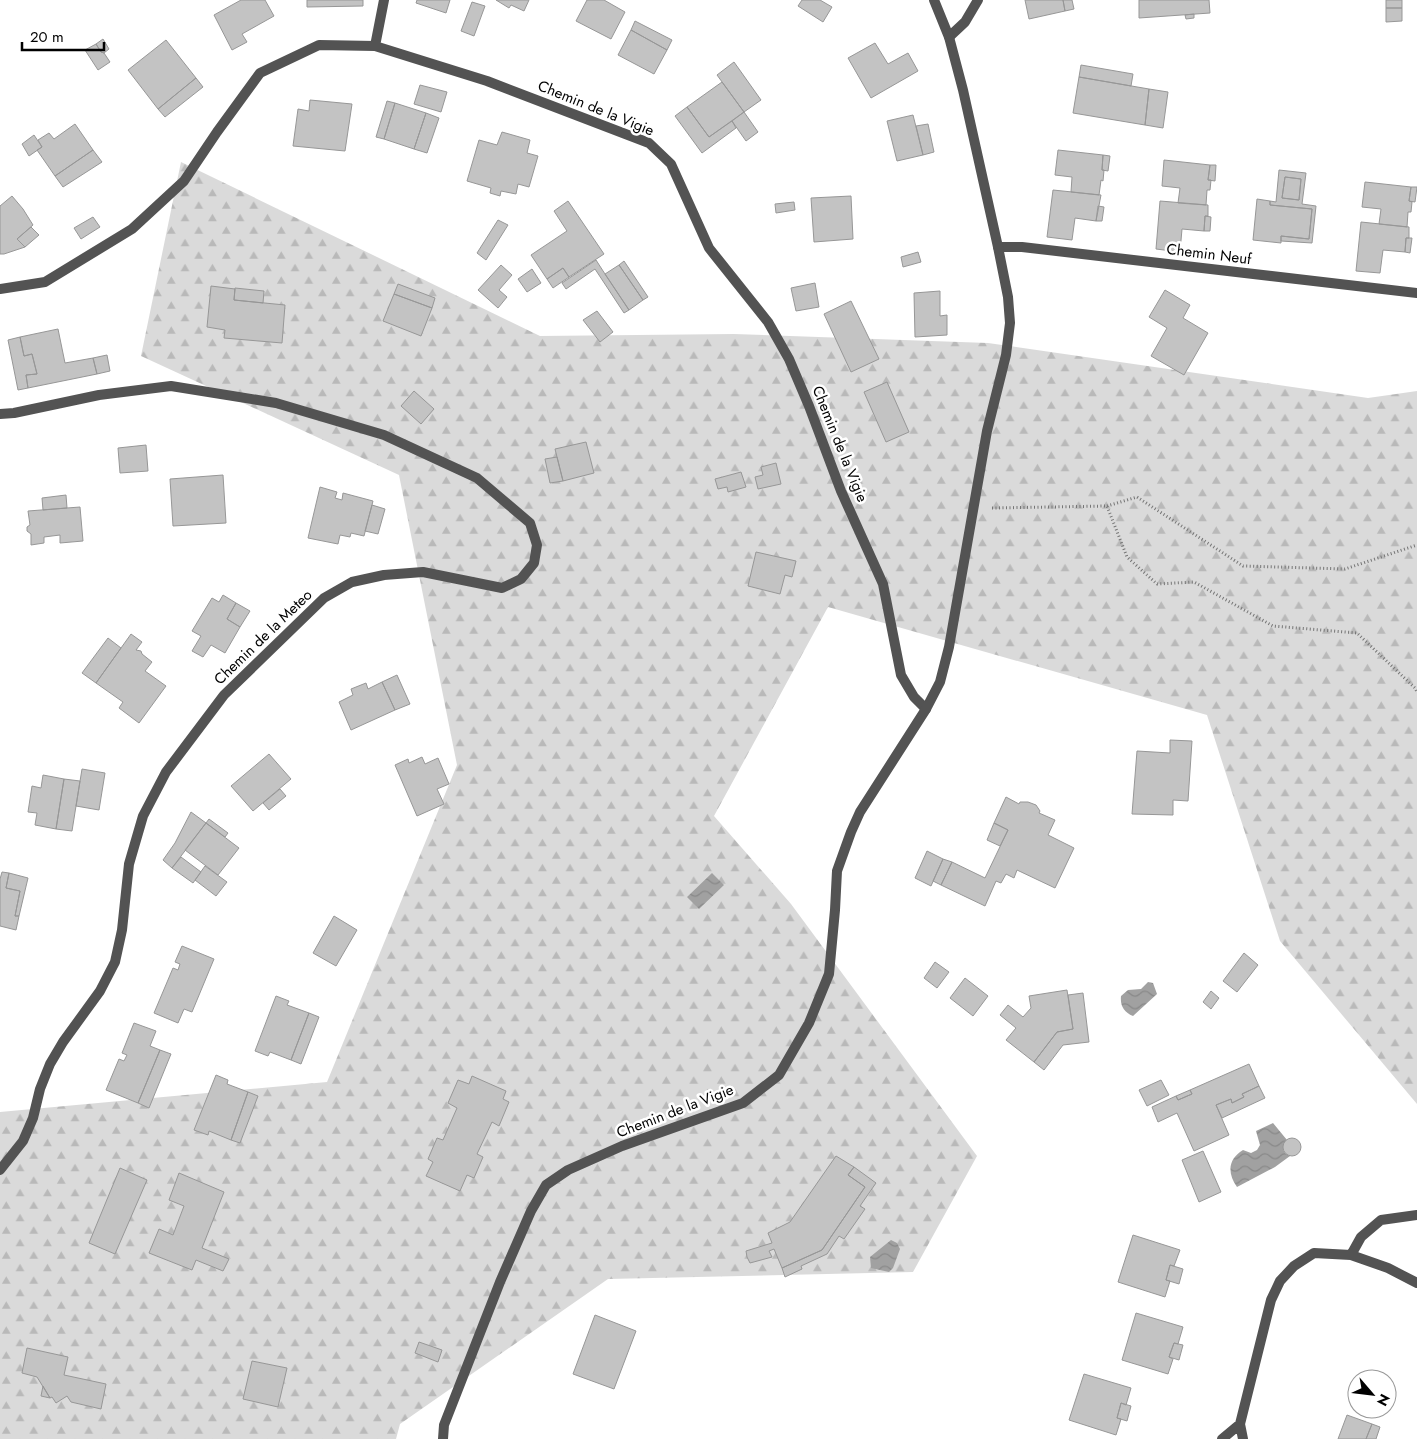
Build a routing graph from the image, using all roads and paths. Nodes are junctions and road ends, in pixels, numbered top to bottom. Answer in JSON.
{"nodes":[{"id":1,"x":384,"y":0,"type":"edge"},
{"id":2,"x":934,"y":0,"type":"edge"},
{"id":3,"x":978,"y":0,"type":"edge"},
{"id":4,"x":949,"y":37,"type":"junction"},
{"id":5,"x":376,"y":46,"type":"junction"},
{"id":6,"x":998,"y":247,"type":"junction"},
{"id":7,"x":0,"y":289,"type":"edge"},
{"id":8,"x":1417,"y":293,"type":"edge"},
{"id":9,"x":0,"y":414,"type":"edge"},
{"id":10,"x":1106,"y":506,"type":"junction"},
{"id":11,"x":974,"y":509,"type":"junction"},
{"id":12,"x":1417,"y":545,"type":"edge"},
{"id":13,"x":1417,"y":692,"type":"edge"},
{"id":14,"x":926,"y":709,"type":"junction"},
{"id":15,"x":0,"y":1170,"type":"edge"},
{"id":16,"x":1417,"y":1215,"type":"edge"},
{"id":17,"x":1351,"y":1255,"type":"junction"},
{"id":18,"x":1417,"y":1282,"type":"edge"},
{"id":19,"x":1240,"y":1424,"type":"junction"},
{"id":20,"x":443,"y":1439,"type":"edge"},
{"id":21,"x":1222,"y":1439,"type":"edge"},
{"id":22,"x":1242,"y":1439,"type":"edge"}],
"edges":[{"from":1,"to":5,"type":"street"},
{"from":2,"to":4,"type":"street","name":"Chemin de la Vigie"},
{"from":3,"to":4,"type":"street"},
{"from":4,"to":6,"type":"street","name":"Chemin de la Vigie"},
{"from":5,"to":7,"type":"street","name":"Chemin de la Vigie"},
{"from":5,"to":14,"type":"street","name":"Chemin de la Vigie"},
{"from":6,"to":8,"type":"street","name":"Chemin Neuf"},
{"from":6,"to":11,"type":"street","name":"Chemin de la Vigie"},
{"from":9,"to":15,"type":"street","name":"Chemin de la Meteo"},
{"from":10,"to":11,"type":"path"},
{"from":10,"to":12,"type":"path"},
{"from":10,"to":13,"type":"path"},
{"from":11,"to":14,"type":"street","name":"Chemin de la Vigie"},
{"from":14,"to":20,"type":"street","name":"Chemin de la Vigie"},
{"from":16,"to":17,"type":"street"},
{"from":17,"to":18,"type":"street"},
{"from":17,"to":19,"type":"street"},
{"from":19,"to":21,"type":"street"},
{"from":19,"to":22,"type":"street"}]}
